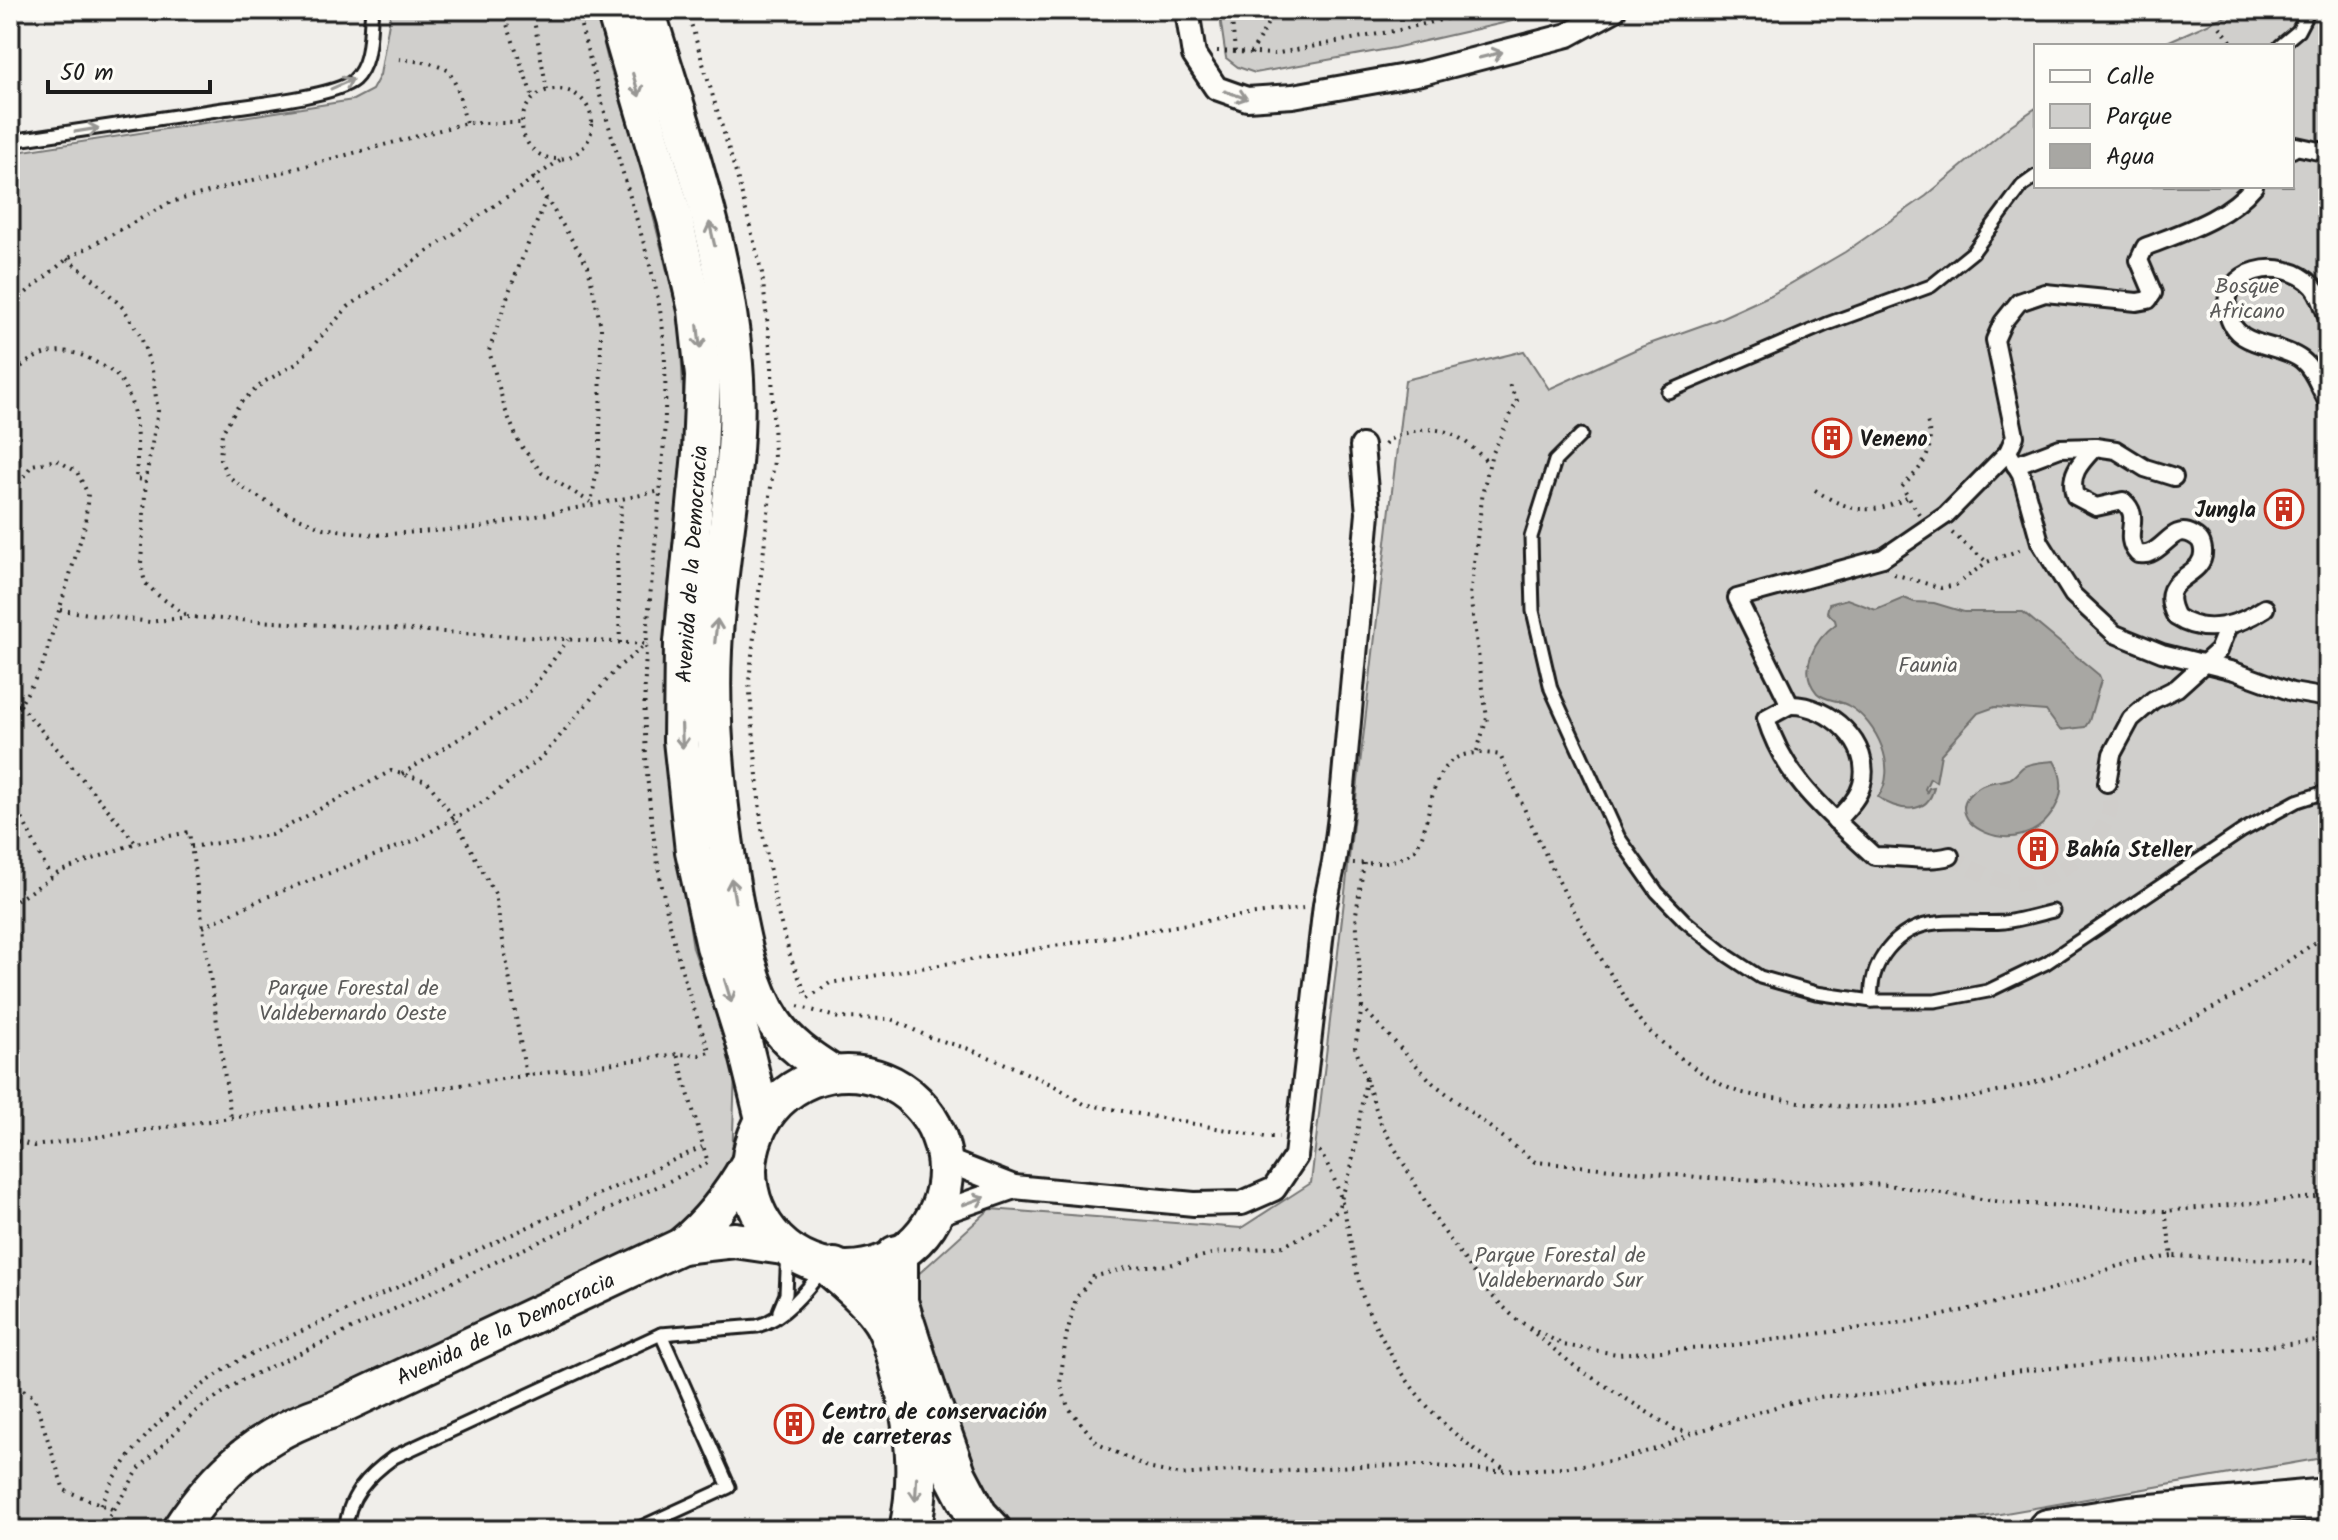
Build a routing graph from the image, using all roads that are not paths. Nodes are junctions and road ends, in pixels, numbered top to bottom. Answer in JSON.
{"nodes":[{"id":1,"x":372,"y":10,"type":"edge"},
{"id":2,"x":614,"y":10,"type":"edge"},
{"id":3,"x":647,"y":10,"type":"edge"},
{"id":4,"x":1187,"y":10,"type":"edge"},
{"id":5,"x":1614,"y":10,"type":"edge"},
{"id":6,"x":2309,"y":10,"type":"edge"},
{"id":7,"x":2282,"y":44,"type":"edge"},
{"id":8,"x":10,"y":141,"type":"edge"},
{"id":9,"x":2294,"y":148,"type":"edge"},
{"id":10,"x":2328,"y":153,"type":"edge"},
{"id":11,"x":2034,"y":177,"type":"edge"},
{"id":12,"x":2252,"y":188,"type":"edge"},
{"id":13,"x":2328,"y":319,"type":"edge"},
{"id":14,"x":1668,"y":392,"type":"dead end"},
{"id":15,"x":2328,"y":402,"type":"edge"},
{"id":16,"x":1581,"y":435,"type":"dead end"},
{"id":17,"x":2095,"y":447,"type":"junction"},
{"id":18,"x":1362,"y":456,"type":"road end"},
{"id":19,"x":2012,"y":458,"type":"junction"},
{"id":20,"x":2174,"y":477,"type":"dead end"},
{"id":21,"x":2265,"y":608,"type":"dead end"},
{"id":22,"x":2228,"y":626,"type":"junction"},
{"id":23,"x":2204,"y":664,"type":"junction"},
{"id":24,"x":2328,"y":698,"type":"edge"},
{"id":25,"x":1790,"y":705,"type":"junction"},
{"id":26,"x":2107,"y":783,"type":"tunnel mouth"},
{"id":27,"x":2328,"y":791,"type":"edge"},
{"id":28,"x":1836,"y":821,"type":"junction"},
{"id":29,"x":1950,"y":856,"type":"tunnel mouth"},
{"id":30,"x":2053,"y":911,"type":"dead end"},
{"id":31,"x":1872,"y":1001,"type":"junction"},
{"id":32,"x":833,"y":1073,"type":"junction"},
{"id":33,"x":763,"y":1119,"type":"junction"},
{"id":34,"x":945,"y":1160,"type":"junction"},
{"id":35,"x":748,"y":1164,"type":"junction"},
{"id":36,"x":1014,"y":1187,"type":"junction"},
{"id":37,"x":934,"y":1215,"type":"junction"},
{"id":38,"x":681,"y":1246,"type":"junction"},
{"id":39,"x":785,"y":1248,"type":"junction"},
{"id":40,"x":897,"y":1256,"type":"junction"},
{"id":41,"x":829,"y":1268,"type":"junction"},
{"id":42,"x":777,"y":1316,"type":"junction"},
{"id":43,"x":661,"y":1334,"type":"junction"},
{"id":44,"x":330,"y":1411,"type":"junction"},
{"id":45,"x":2328,"y":1502,"type":"edge"},
{"id":46,"x":179,"y":1530,"type":"edge"},
{"id":47,"x":202,"y":1530,"type":"edge"},
{"id":48,"x":346,"y":1530,"type":"edge"},
{"id":49,"x":635,"y":1530,"type":"edge"},
{"id":50,"x":910,"y":1530,"type":"edge"},
{"id":51,"x":990,"y":1530,"type":"edge"},
{"id":52,"x":2048,"y":1530,"type":"edge"},
{"id":53,"x":2182,"y":1530,"type":"edge"}],
"edges":[{"from":8,"to":1,"type":"lane","one_way":true},
{"from":2,"to":33,"type":"main road","name":"Avenida de la Democracia","one_way":true},
{"from":32,"to":3,"type":"main road","name":"Avenida de la Democracia","one_way":true},
{"from":4,"to":5,"type":"street","one_way":true},
{"from":6,"to":7,"type":"lane"},
{"from":9,"to":10,"type":"street"},
{"from":11,"to":14,"type":"lane"},
{"from":12,"to":19,"type":"street"},
{"from":13,"to":15,"type":"street"},
{"from":16,"to":31,"type":"lane"},
{"from":17,"to":19,"type":"street"},
{"from":17,"to":20,"type":"street"},
{"from":17,"to":22,"type":"street"},
{"from":18,"to":36,"type":"street"},
{"from":19,"to":23,"type":"street"},
{"from":19,"to":25,"type":"street"},
{"from":21,"to":22,"type":"street"},
{"from":22,"to":23,"type":"street"},
{"from":23,"to":24,"type":"street"},
{"from":23,"to":26,"type":"street"},
{"from":25,"to":28,"type":"street"},
{"from":25,"to":28,"type":"street"},
{"from":27,"to":31,"type":"lane"},
{"from":28,"to":29,"type":"street"},
{"from":30,"to":31,"type":"lane"},
{"from":32,"to":33,"type":"main road"},
{"from":32,"to":34,"type":"main road"},
{"from":33,"to":35,"type":"main road"},
{"from":34,"to":36,"type":"street"},
{"from":34,"to":37,"type":"main road"},
{"from":35,"to":38,"type":"main road","name":"Avenida de la Democracia"},
{"from":35,"to":39,"type":"main road"},
{"from":37,"to":36,"type":"street","one_way":true},
{"from":37,"to":40,"type":"main road"},
{"from":38,"to":39,"type":"main road","name":"Avenida de la Democracia"},
{"from":38,"to":44,"type":"main road","name":"Avenida de la Democracia"},
{"from":39,"to":41,"type":"main road"},
{"from":39,"to":42,"type":"lane"},
{"from":40,"to":41,"type":"main road"},
{"from":40,"to":51,"type":"highway"},
{"from":41,"to":42,"type":"lane"},
{"from":41,"to":50,"type":"highway","one_way":true},
{"from":42,"to":43,"type":"lane"},
{"from":43,"to":48,"type":"lane"},
{"from":43,"to":49,"type":"lane"},
{"from":44,"to":46,"type":"main road","name":"Avenida de la Democracia"},
{"from":44,"to":47,"type":"main road","name":"Avenida de la Democracia"},
{"from":45,"to":52,"type":"highway"},
{"from":45,"to":53,"type":"highway"}]}
